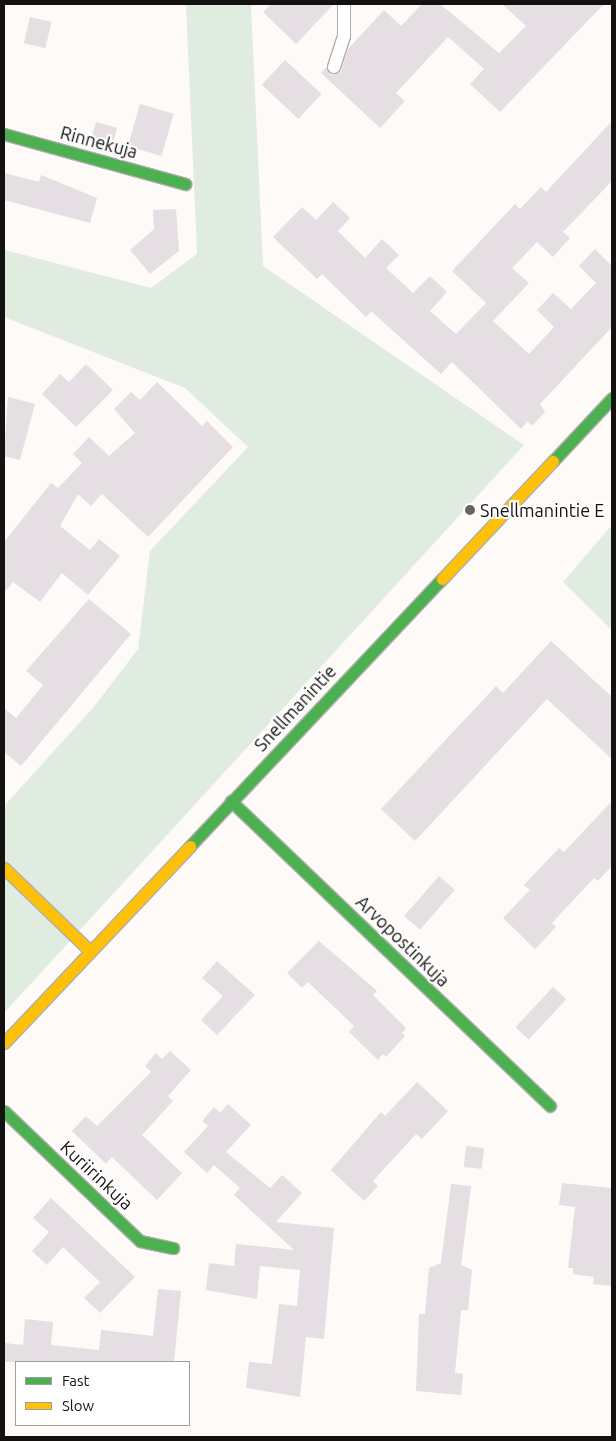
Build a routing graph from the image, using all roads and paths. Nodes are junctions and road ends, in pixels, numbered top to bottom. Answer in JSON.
{"nodes":[{"id":1,"x":344,"y":4,"type":"edge"},
{"id":2,"x":334,"y":67,"type":"dead end"},
{"id":3,"x":4,"y":134,"type":"edge"},
{"id":4,"x":185,"y":184,"type":"dead end"},
{"id":5,"x":612,"y":398,"type":"edge"},
{"id":6,"x":231,"y":801,"type":"junction"},
{"id":7,"x":4,"y":868,"type":"edge"},
{"id":8,"x":90,"y":951,"type":"junction"},
{"id":9,"x":4,"y":1043,"type":"edge"},
{"id":10,"x":550,"y":1106,"type":"dead end"},
{"id":11,"x":4,"y":1111,"type":"edge"},
{"id":12,"x":173,"y":1248,"type":"dead end"}],
"edges":[{"from":1,"to":2,"type":"lane"},
{"from":3,"to":4,"type":"street","name":"Rinnekuja"},
{"from":5,"to":6,"type":"street","name":"Snellmanintie"},
{"from":6,"to":8,"type":"street","name":"Snellmanintie"},
{"from":6,"to":10,"type":"street","name":"Arvopostinkuja"},
{"from":7,"to":8,"type":"street"},
{"from":8,"to":9,"type":"street","name":"Snellmanintie"},
{"from":11,"to":12,"type":"street","name":"Kuriirinkuja"}]}
